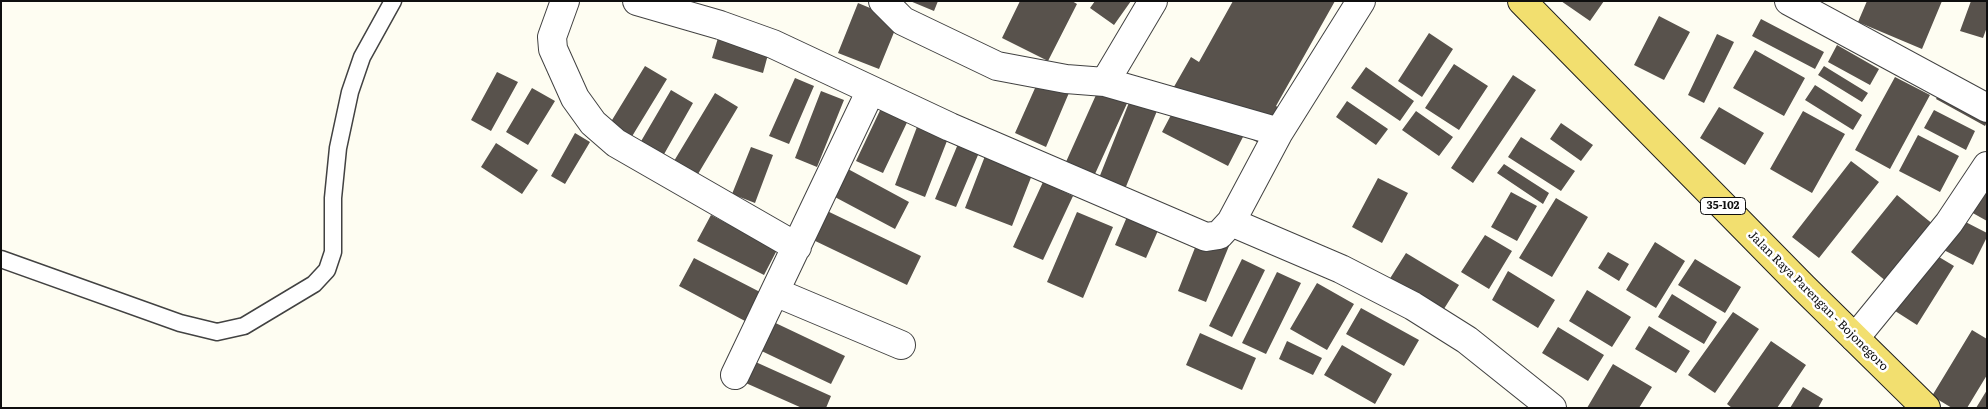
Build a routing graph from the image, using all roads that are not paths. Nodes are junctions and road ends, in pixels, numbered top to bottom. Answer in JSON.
{"nodes":[{"id":1,"x":393,"y":1,"type":"edge"},
{"id":2,"x":565,"y":1,"type":"edge"},
{"id":3,"x":637,"y":1,"type":"edge"},
{"id":4,"x":884,"y":1,"type":"edge"},
{"id":5,"x":1154,"y":1,"type":"edge"},
{"id":6,"x":1361,"y":1,"type":"edge"},
{"id":7,"x":1522,"y":1,"type":"edge"},
{"id":8,"x":1789,"y":1,"type":"edge"},
{"id":9,"x":1105,"y":82,"type":"junction"},
{"id":10,"x":871,"y":90,"type":"junction"},
{"id":11,"x":1987,"y":108,"type":"edge"},
{"id":12,"x":1280,"y":132,"type":"junction"},
{"id":13,"x":1987,"y":166,"type":"edge"},
{"id":14,"x":1231,"y":222,"type":"junction"},
{"id":15,"x":797,"y":247,"type":"junction"},
{"id":16,"x":1,"y":258,"type":"edge"},
{"id":17,"x":775,"y":292,"type":"junction"},
{"id":18,"x":1855,"y":338,"type":"junction"},
{"id":19,"x":901,"y":345,"type":"dead end"},
{"id":20,"x":735,"y":375,"type":"dead end"},
{"id":21,"x":1552,"y":408,"type":"edge"},
{"id":22,"x":1926,"y":408,"type":"edge"}],
"edges":[{"from":1,"to":16,"type":"lane"},
{"from":2,"to":15,"type":"street"},
{"from":3,"to":10,"type":"street"},
{"from":4,"to":9,"type":"street"},
{"from":5,"to":9,"type":"street"},
{"from":6,"to":12,"type":"street"},
{"from":7,"to":18,"type":"main road","name":"Jalan Raya Parengan - Bojonegoro","number":"35-102"},
{"from":8,"to":11,"type":"street"},
{"from":9,"to":12,"type":"street"},
{"from":10,"to":14,"type":"street"},
{"from":10,"to":15,"type":"street"},
{"from":12,"to":14,"type":"street"},
{"from":13,"to":18,"type":"street"},
{"from":14,"to":21,"type":"street"},
{"from":15,"to":17,"type":"street"},
{"from":17,"to":19,"type":"street"},
{"from":17,"to":20,"type":"street"},
{"from":18,"to":22,"type":"main road","name":"Jalan Raya Parengan - Bojonegoro","number":"35-102"}]}
